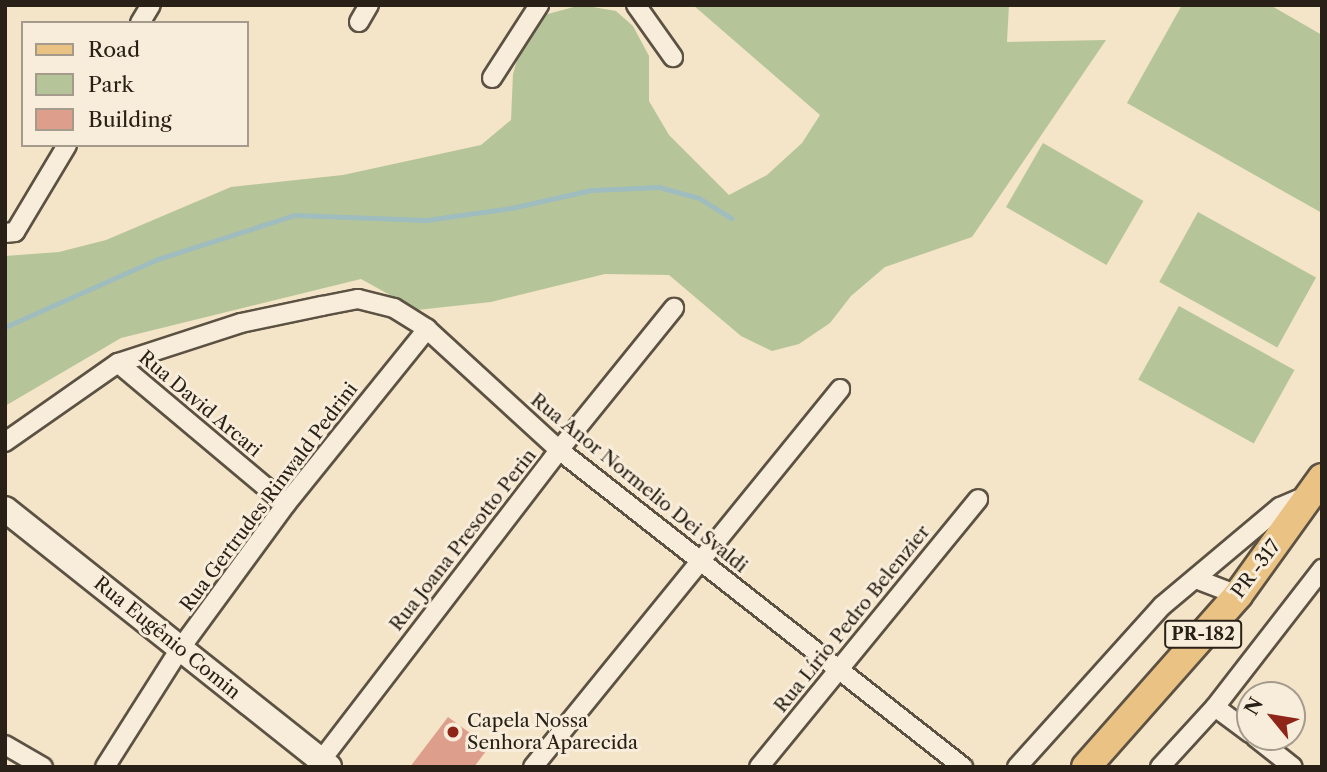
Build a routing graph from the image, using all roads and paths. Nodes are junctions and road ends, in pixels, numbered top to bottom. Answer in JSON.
{"nodes":[{"id":1,"x":151,"y":5,"type":"edge"},
{"id":2,"x":369,"y":5,"type":"edge"},
{"id":3,"x":539,"y":5,"type":"edge"},
{"id":4,"x":636,"y":5,"type":"edge"},
{"id":5,"x":141,"y":21,"type":"edge"},
{"id":6,"x":359,"y":22,"type":"dead end"},
{"id":7,"x":673,"y":57,"type":"dead end"},
{"id":8,"x":492,"y":78,"type":"dead end"},
{"id":9,"x":66,"y":147,"type":"edge"},
{"id":10,"x":5,"y":233,"type":"edge"},
{"id":11,"x":674,"y":308,"type":"dead end"},
{"id":12,"x":427,"y":329,"type":"junction"},
{"id":13,"x":118,"y":363,"type":"junction"},
{"id":14,"x":840,"y":389,"type":"dead end"},
{"id":15,"x":5,"y":442,"type":"edge"},
{"id":16,"x":559,"y":450,"type":"junction"},
{"id":17,"x":1317,"y":486,"type":"edge"},
{"id":18,"x":978,"y":499,"type":"dead end"},
{"id":19,"x":286,"y":504,"type":"junction"},
{"id":20,"x":5,"y":509,"type":"edge"},
{"id":21,"x":699,"y":560,"type":"junction"},
{"id":22,"x":1321,"y":573,"type":"edge"},
{"id":23,"x":1196,"y":579,"type":"junction"},
{"id":24,"x":1238,"y":595,"type":"junction"},
{"id":25,"x":180,"y":649,"type":"junction"},
{"id":26,"x":838,"y":669,"type":"junction"},
{"id":27,"x":1215,"y":707,"type":"junction"},
{"id":28,"x":1236,"y":723,"type":"edge"},
{"id":29,"x":5,"y":745,"type":"edge"},
{"id":30,"x":1273,"y":751,"type":"edge"},
{"id":31,"x":321,"y":764,"type":"edge"},
{"id":32,"x":43,"y":767,"type":"edge"},
{"id":33,"x":105,"y":767,"type":"edge"},
{"id":34,"x":533,"y":767,"type":"edge"},
{"id":35,"x":759,"y":767,"type":"edge"},
{"id":36,"x":963,"y":767,"type":"edge"},
{"id":37,"x":1017,"y":767,"type":"edge"},
{"id":38,"x":1086,"y":767,"type":"edge"},
{"id":39,"x":1160,"y":767,"type":"edge"},
{"id":40,"x":1293,"y":767,"type":"edge"}],
"edges":[{"from":1,"to":5,"type":"street"},
{"from":2,"to":6,"type":"street"},
{"from":3,"to":8,"type":"street"},
{"from":4,"to":7,"type":"street"},
{"from":9,"to":10,"type":"street"},
{"from":11,"to":16,"type":"street","name":"Rua Joana Presotto Perin"},
{"from":12,"to":13,"type":"street","name":"Rua Anor Normelio Dei Svaldi"},
{"from":12,"to":16,"type":"street","name":"Rua Anor Normelio Dei Svaldi"},
{"from":12,"to":19,"type":"street","name":"Rua Gertrudes Rinwald Pedrini"},
{"from":13,"to":15,"type":"street","name":"Rua Anor Normelio Dei Svaldi"},
{"from":13,"to":19,"type":"street","name":"Rua David Arcari"},
{"from":14,"to":21,"type":"street"},
{"from":16,"to":21,"type":"street","name":"Rua Anor Normelio Dei Svaldi"},
{"from":16,"to":31,"type":"street","name":"Rua Joana Presotto Perin"},
{"from":17,"to":23,"type":"street"},
{"from":17,"to":24,"type":"main road","name":"PR -317","number":"PR-182"},
{"from":18,"to":26,"type":"street","name":"Rua Lírio Pedro Belenzier"},
{"from":19,"to":25,"type":"street","name":"Rua Gertrudes Rinwald Pedrini"},
{"from":20,"to":25,"type":"street","name":"Rua Eugênio Comin"},
{"from":21,"to":26,"type":"street","name":"Rua Anor Normelio Dei Svaldi"},
{"from":21,"to":34,"type":"street"},
{"from":22,"to":27,"type":"street"},
{"from":23,"to":24,"type":"street"},
{"from":23,"to":37,"type":"street"},
{"from":24,"to":38,"type":"main road","name":"PR -317","number":"PR-182"},
{"from":25,"to":31,"type":"street","name":"Rua Eugênio Comin"},
{"from":25,"to":33,"type":"street","name":"Rua Gertrudes Rinwald Pedrini"},
{"from":26,"to":35,"type":"street","name":"Rua Lírio Pedro Belenzier"},
{"from":26,"to":36,"type":"street","name":"Rua Anor Normelio Dei Svaldi"},
{"from":27,"to":28,"type":"street"},
{"from":27,"to":39,"type":"street"},
{"from":29,"to":32,"type":"street"},
{"from":30,"to":40,"type":"street"}]}
